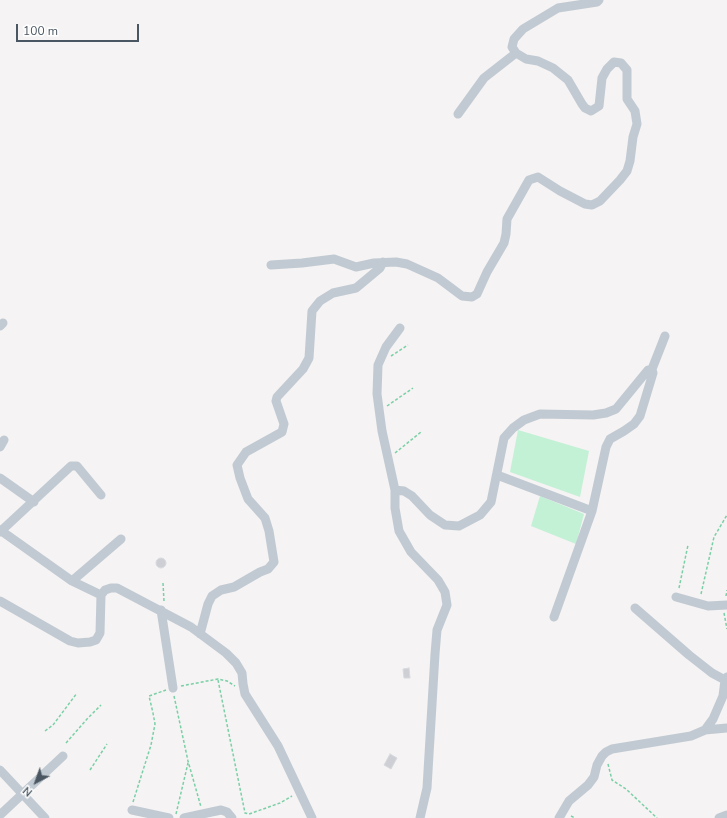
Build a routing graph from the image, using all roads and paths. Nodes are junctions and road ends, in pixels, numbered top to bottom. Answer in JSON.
{"nodes":[{"id":1,"x":599,"y":0,"type":"edge"},
{"id":2,"x":516,"y":53,"type":"junction"},
{"id":3,"x":458,"y":114,"type":"dead end"},
{"id":4,"x":382,"y":262,"type":"junction"},
{"id":5,"x":271,"y":265,"type":"dead end"},
{"id":6,"x":400,"y":328,"type":"dead end"},
{"id":7,"x":665,"y":336,"type":"dead end"},
{"id":8,"x":408,"y":345,"type":"dead end"},
{"id":9,"x":390,"y":357,"type":"dead end"},
{"id":10,"x":652,"y":369,"type":"junction"},
{"id":11,"x":413,"y":388,"type":"dead end"},
{"id":12,"x":379,"y":412,"type":"junction"},
{"id":13,"x":422,"y":432,"type":"dead end"},
{"id":14,"x":389,"y":457,"type":"junction"},
{"id":15,"x":497,"y":475,"type":"junction"},
{"id":16,"x":0,"y":478,"type":"edge"},
{"id":17,"x":395,"y":490,"type":"junction"},
{"id":18,"x":101,"y":495,"type":"dead end"},
{"id":19,"x":34,"y":502,"type":"junction"},
{"id":20,"x":592,"y":511,"type":"junction"},
{"id":21,"x":727,"y":515,"type":"edge"},
{"id":22,"x":0,"y":531,"type":"edge"},
{"id":23,"x":121,"y":539,"type":"dead end"},
{"id":24,"x":688,"y":545,"type":"dead end"},
{"id":25,"x":72,"y":581,"type":"junction"},
{"id":26,"x":163,"y":583,"type":"dead end"},
{"id":27,"x":101,"y":596,"type":"junction"},
{"id":28,"x":676,"y":597,"type":"joint"},
{"id":29,"x":0,"y":601,"type":"edge"},
{"id":30,"x":698,"y":604,"type":"junction"},
{"id":31,"x":726,"y":605,"type":"edge"},
{"id":32,"x":636,"y":608,"type":"dead end"},
{"id":33,"x":162,"y":611,"type":"junction"},
{"id":34,"x":554,"y":617,"type":"dead end"},
{"id":35,"x":727,"y":629,"type":"edge"},
{"id":36,"x":200,"y":634,"type":"junction"},
{"id":37,"x":218,"y":679,"type":"junction"},
{"id":38,"x":726,"y":679,"type":"edge"},
{"id":39,"x":173,"y":688,"type":"junction"},
{"id":40,"x":77,"y":693,"type":"dead end"},
{"id":41,"x":245,"y":694,"type":"junction"},
{"id":42,"x":101,"y":705,"type":"dead end"},
{"id":43,"x":727,"y":728,"type":"edge"},
{"id":44,"x":705,"y":730,"type":"junction"},
{"id":45,"x":45,"y":732,"type":"dead end"},
{"id":46,"x":66,"y":743,"type":"dead end"},
{"id":47,"x":107,"y":744,"type":"dead end"},
{"id":48,"x":63,"y":756,"type":"dead end"},
{"id":49,"x":602,"y":756,"type":"junction"},
{"id":50,"x":188,"y":761,"type":"junction"},
{"id":51,"x":0,"y":770,"type":"edge"},
{"id":52,"x":90,"y":770,"type":"dead end"},
{"id":53,"x":22,"y":793,"type":"junction"},
{"id":54,"x":294,"y":796,"type":"dead end"},
{"id":55,"x":132,"y":810,"type":"joint"},
{"id":56,"x":204,"y":813,"type":"junction"},
{"id":57,"x":0,"y":815,"type":"edge"},
{"id":58,"x":727,"y":815,"type":"edge"},
{"id":59,"x":45,"y":818,"type":"edge"},
{"id":60,"x":169,"y":818,"type":"edge"},
{"id":61,"x":175,"y":818,"type":"edge"},
{"id":62,"x":184,"y":818,"type":"edge"},
{"id":63,"x":232,"y":818,"type":"edge"},
{"id":64,"x":312,"y":818,"type":"edge"},
{"id":65,"x":420,"y":818,"type":"edge"},
{"id":66,"x":559,"y":818,"type":"edge"},
{"id":67,"x":657,"y":818,"type":"edge"},
{"id":68,"x":718,"y":818,"type":"edge"}],
"edges":[{"from":1,"to":2,"type":"street"},
{"from":2,"to":3,"type":"street"},
{"from":2,"to":4,"type":"street"},
{"from":4,"to":5,"type":"street"},
{"from":4,"to":36,"type":"street"},
{"from":6,"to":12,"type":"street"},
{"from":7,"to":10,"type":"street"},
{"from":8,"to":9,"type":"path"},
{"from":10,"to":15,"type":"street"},
{"from":10,"to":20,"type":"street"},
{"from":11,"to":12,"type":"path"},
{"from":12,"to":14,"type":"street"},
{"from":13,"to":14,"type":"path"},
{"from":14,"to":17,"type":"street"},
{"from":15,"to":17,"type":"street"},
{"from":15,"to":20,"type":"street"},
{"from":16,"to":19,"type":"street"},
{"from":17,"to":65,"type":"street"},
{"from":18,"to":19,"type":"street"},
{"from":19,"to":22,"type":"street"},
{"from":20,"to":34,"type":"street"},
{"from":21,"to":30,"type":"path"},
{"from":22,"to":25,"type":"street"},
{"from":23,"to":25,"type":"street"},
{"from":24,"to":28,"type":"path"},
{"from":25,"to":27,"type":"street"},
{"from":26,"to":33,"type":"path"},
{"from":27,"to":29,"type":"street"},
{"from":27,"to":33,"type":"street"},
{"from":28,"to":30,"type":"street"},
{"from":30,"to":31,"type":"street"},
{"from":31,"to":35,"type":"path"},
{"from":32,"to":38,"type":"street"},
{"from":33,"to":36,"type":"street"},
{"from":33,"to":39,"type":"street"},
{"from":36,"to":41,"type":"street"},
{"from":37,"to":39,"type":"path"},
{"from":37,"to":41,"type":"path"},
{"from":37,"to":54,"type":"path"},
{"from":38,"to":44,"type":"street"},
{"from":39,"to":50,"type":"path"},
{"from":39,"to":55,"type":"path"},
{"from":40,"to":45,"type":"path"},
{"from":41,"to":64,"type":"street"},
{"from":42,"to":46,"type":"path"},
{"from":43,"to":44,"type":"street"},
{"from":44,"to":49,"type":"street"},
{"from":47,"to":52,"type":"path"},
{"from":48,"to":53,"type":"street"},
{"from":49,"to":66,"type":"street"},
{"from":49,"to":67,"type":"path"},
{"from":50,"to":56,"type":"path"},
{"from":50,"to":61,"type":"path"},
{"from":51,"to":53,"type":"street"},
{"from":53,"to":57,"type":"street"},
{"from":53,"to":59,"type":"street"},
{"from":55,"to":60,"type":"street"},
{"from":56,"to":62,"type":"street"},
{"from":56,"to":63,"type":"street"},
{"from":58,"to":68,"type":"street"}]}
